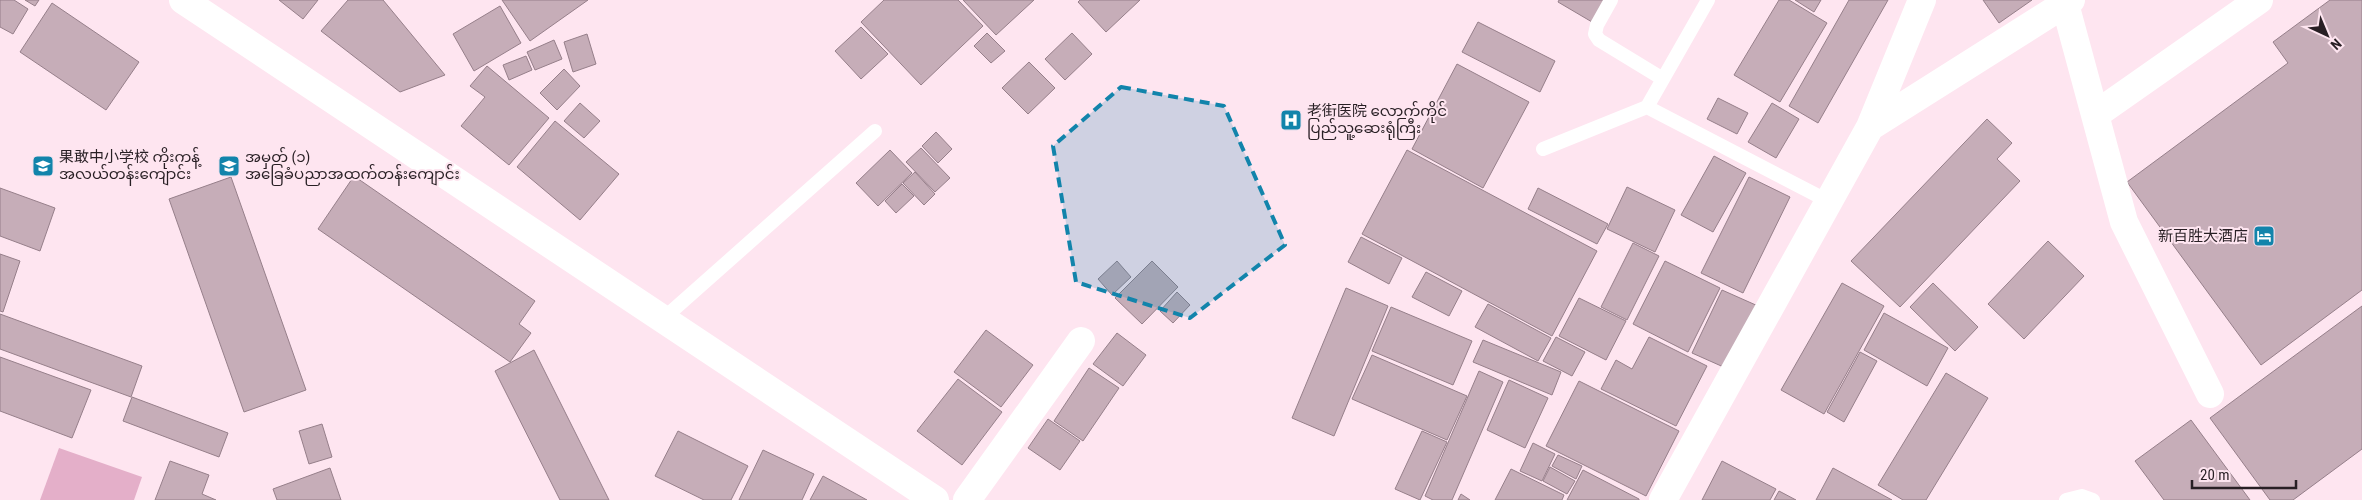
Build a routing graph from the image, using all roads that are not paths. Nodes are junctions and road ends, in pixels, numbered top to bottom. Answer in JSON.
{"nodes":[{"id":1,"x":183,"y":0,"type":"edge"},
{"id":2,"x":1611,"y":0,"type":"edge"},
{"id":3,"x":1708,"y":0,"type":"edge"},
{"id":4,"x":1922,"y":0,"type":"edge"},
{"id":5,"x":2259,"y":0,"type":"edge"},
{"id":6,"x":2068,"y":2,"type":"edge"},
{"id":7,"x":1663,"y":79,"type":"junction"},
{"id":8,"x":1647,"y":106,"type":"junction"},
{"id":9,"x":2095,"y":115,"type":"junction"},
{"id":10,"x":1870,"y":127,"type":"junction"},
{"id":11,"x":875,"y":131,"type":"dead end"},
{"id":12,"x":1543,"y":149,"type":"dead end"},
{"id":13,"x":1828,"y":201,"type":"junction"},
{"id":14,"x":663,"y":319,"type":"junction"},
{"id":15,"x":1081,"y":341,"type":"dead end"},
{"id":16,"x":2210,"y":394,"type":"dead end"},
{"id":17,"x":935,"y":500,"type":"edge"},
{"id":18,"x":967,"y":500,"type":"edge"},
{"id":19,"x":1663,"y":500,"type":"edge"},
{"id":20,"x":2066,"y":500,"type":"edge"},
{"id":21,"x":2093,"y":500,"type":"edge"}],
"edges":[{"from":1,"to":14,"type":"street"},
{"from":2,"to":7,"type":"lane"},
{"from":3,"to":7,"type":"lane"},
{"from":4,"to":10,"type":"street"},
{"from":5,"to":9,"type":"street"},
{"from":6,"to":9,"type":"street"},
{"from":6,"to":10,"type":"street"},
{"from":7,"to":8,"type":"lane"},
{"from":8,"to":12,"type":"lane"},
{"from":8,"to":13,"type":"lane"},
{"from":9,"to":16,"type":"street"},
{"from":10,"to":13,"type":"street"},
{"from":11,"to":14,"type":"lane"},
{"from":13,"to":19,"type":"street"},
{"from":14,"to":17,"type":"street"},
{"from":15,"to":18,"type":"street"},
{"from":20,"to":21,"type":"lane"}]}
